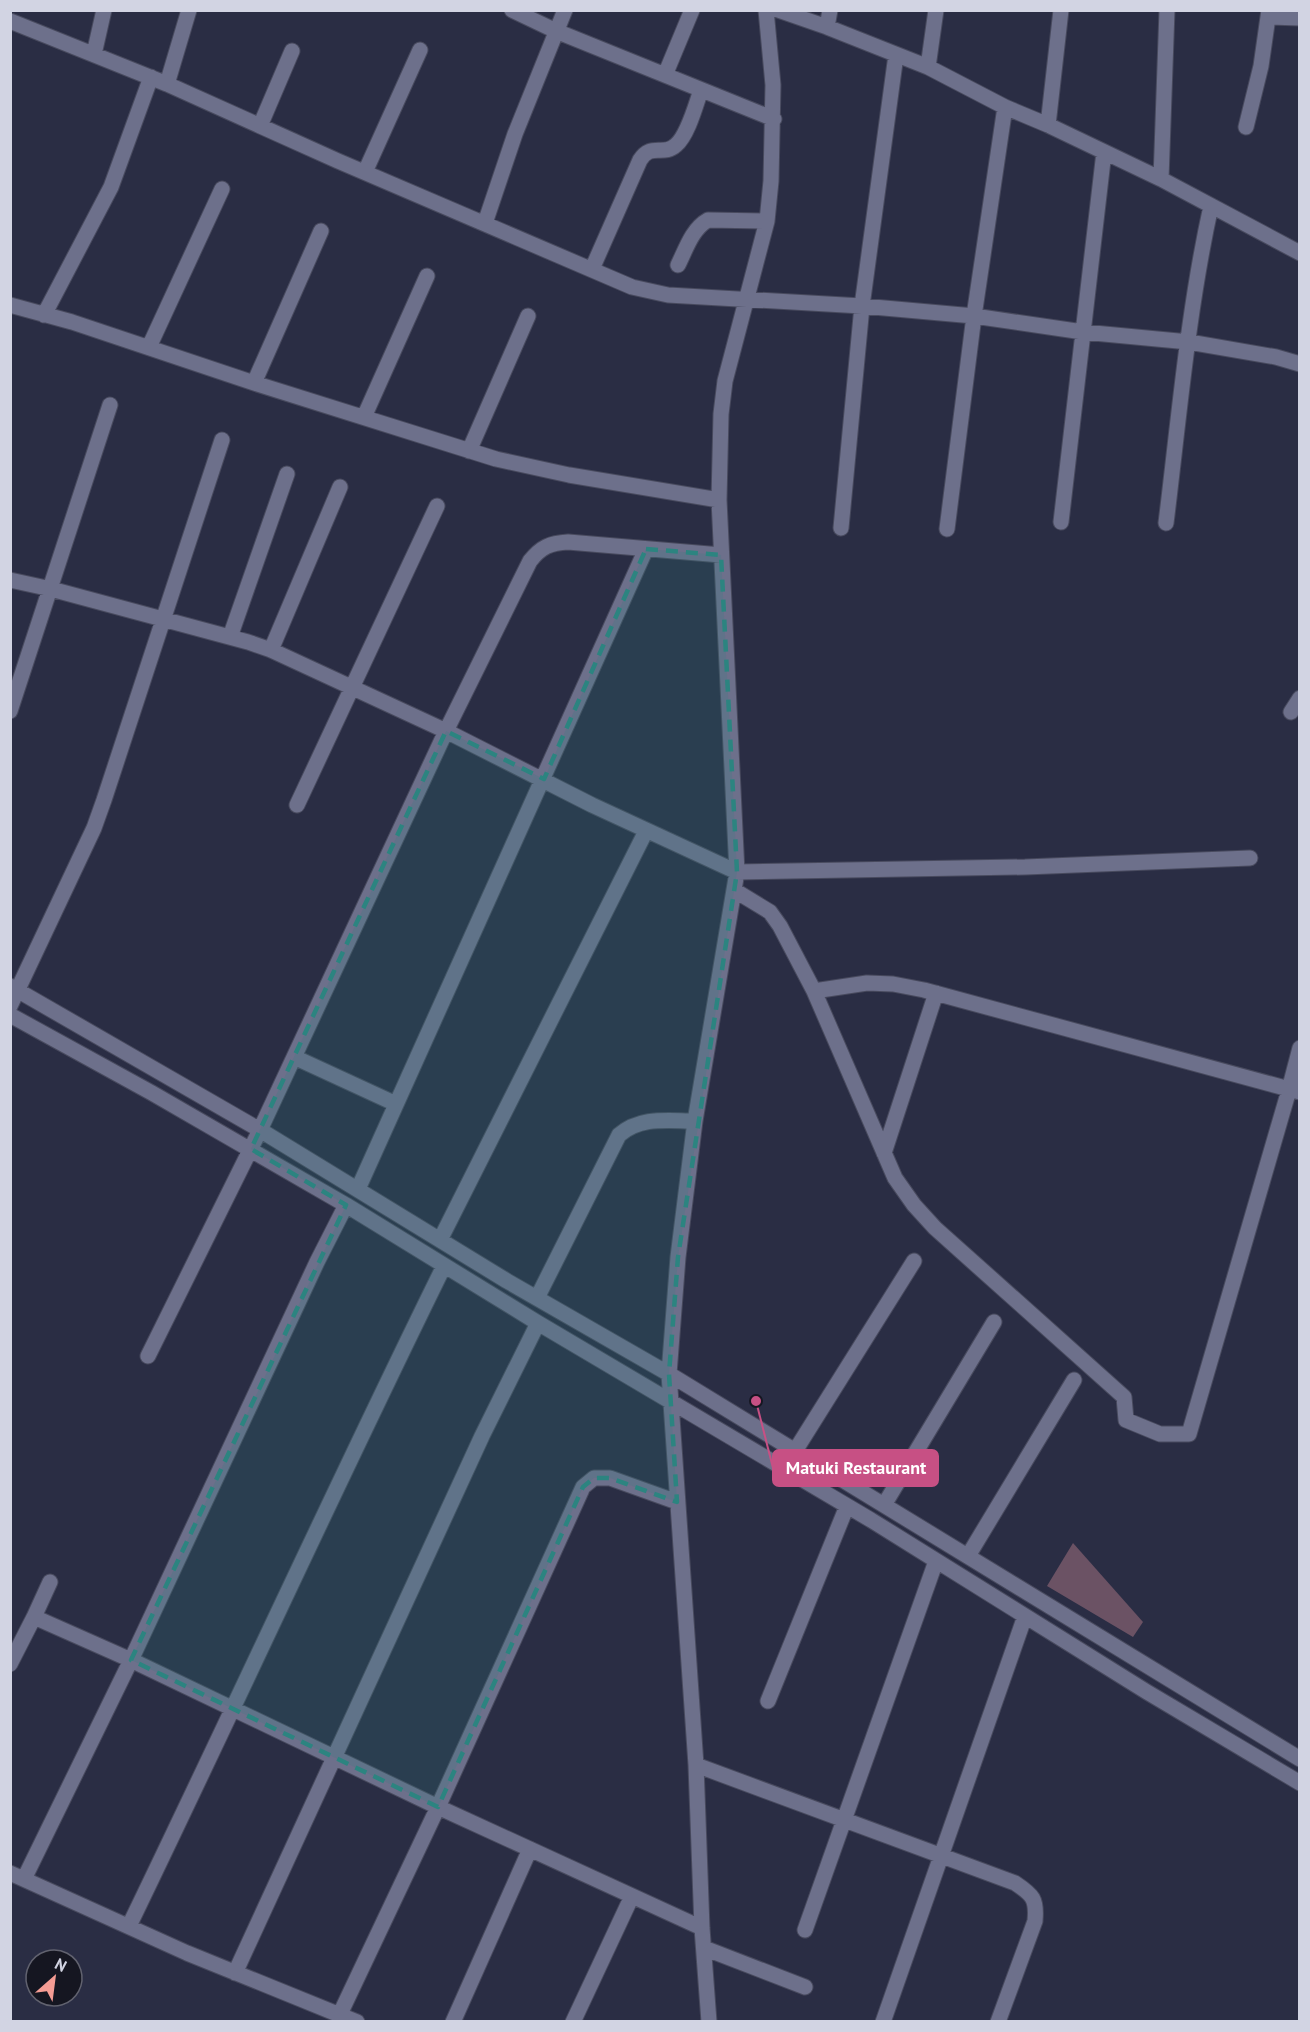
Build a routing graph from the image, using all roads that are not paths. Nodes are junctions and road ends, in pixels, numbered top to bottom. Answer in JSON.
{"nodes":[{"id":1,"x":104,"y":10,"type":"edge"},
{"id":2,"x":189,"y":10,"type":"edge"},
{"id":3,"x":512,"y":10,"type":"edge"},
{"id":4,"x":565,"y":10,"type":"edge"},
{"id":5,"x":692,"y":10,"type":"edge"},
{"id":6,"x":766,"y":10,"type":"edge"},
{"id":7,"x":778,"y":10,"type":"edge"},
{"id":8,"x":830,"y":10,"type":"edge"},
{"id":9,"x":936,"y":10,"type":"edge"},
{"id":10,"x":1061,"y":10,"type":"edge"},
{"id":11,"x":1167,"y":10,"type":"edge"},
{"id":12,"x":1269,"y":14,"type":"edge"},
{"id":13,"x":1299,"y":18,"type":"edge"},
{"id":14,"x":10,"y":21,"type":"edge"},
{"id":15,"x":827,"y":27,"type":"junction"},
{"id":16,"x":556,"y":30,"type":"junction"},
{"id":17,"x":420,"y":50,"type":"dead end"},
{"id":18,"x":292,"y":51,"type":"dead end"},
{"id":19,"x":94,"y":54,"type":"junction"},
{"id":20,"x":896,"y":55,"type":"junction"},
{"id":21,"x":928,"y":67,"type":"junction"},
{"id":22,"x":665,"y":75,"type":"junction"},
{"id":23,"x":151,"y":77,"type":"junction"},
{"id":24,"x":167,"y":84,"type":"junction"},
{"id":25,"x":701,"y":90,"type":"junction"},
{"id":26,"x":1005,"y":107,"type":"junction"},
{"id":27,"x":774,"y":119,"type":"junction"},
{"id":28,"x":1048,"y":125,"type":"junction"},
{"id":29,"x":260,"y":126,"type":"junction"},
{"id":30,"x":1246,"y":127,"type":"dead end"},
{"id":31,"x":1104,"y":152,"type":"junction"},
{"id":32,"x":365,"y":172,"type":"junction"},
{"id":33,"x":1161,"y":179,"type":"junction"},
{"id":34,"x":222,"y":189,"type":"dead end"},
{"id":35,"x":1211,"y":206,"type":"junction"},
{"id":36,"x":767,"y":221,"type":"junction"},
{"id":37,"x":485,"y":223,"type":"junction"},
{"id":38,"x":321,"y":231,"type":"dead end"},
{"id":39,"x":1299,"y":253,"type":"edge"},
{"id":40,"x":678,"y":265,"type":"dead end"},
{"id":41,"x":592,"y":269,"type":"junction"},
{"id":42,"x":427,"y":276,"type":"dead end"},
{"id":43,"x":747,"y":298,"type":"junction"},
{"id":44,"x":10,"y":305,"type":"edge"},
{"id":45,"x":862,"y":306,"type":"junction"},
{"id":46,"x":44,"y":315,"type":"junction"},
{"id":47,"x":528,"y":316,"type":"dead end"},
{"id":48,"x":975,"y":316,"type":"junction"},
{"id":49,"x":1083,"y":332,"type":"junction"},
{"id":50,"x":1189,"y":342,"type":"junction"},
{"id":51,"x":149,"y":347,"type":"junction"},
{"id":52,"x":1299,"y":364,"type":"edge"},
{"id":53,"x":254,"y":383,"type":"junction"},
{"id":54,"x":110,"y":405,"type":"dead end"},
{"id":55,"x":364,"y":417,"type":"junction"},
{"id":56,"x":222,"y":440,"type":"dead end"},
{"id":57,"x":469,"y":451,"type":"junction"},
{"id":58,"x":287,"y":474,"type":"dead end"},
{"id":59,"x":339,"y":488,"type":"dead end"},
{"id":60,"x":719,"y":500,"type":"junction"},
{"id":61,"x":437,"y":506,"type":"dead end"},
{"id":62,"x":1061,"y":522,"type":"dead end"},
{"id":63,"x":1166,"y":523,"type":"dead end"},
{"id":64,"x":841,"y":528,"type":"dead end"},
{"id":65,"x":947,"y":529,"type":"dead end"},
{"id":66,"x":646,"y":549,"type":"junction"},
{"id":67,"x":721,"y":555,"type":"junction"},
{"id":68,"x":10,"y":580,"type":"edge"},
{"id":69,"x":51,"y":589,"type":"junction"},
{"id":70,"x":162,"y":620,"type":"junction"},
{"id":71,"x":230,"y":637,"type":"junction"},
{"id":72,"x":271,"y":650,"type":"junction"},
{"id":73,"x":352,"y":689,"type":"junction"},
{"id":74,"x":1299,"y":698,"type":"edge"},
{"id":75,"x":10,"y":711,"type":"edge"},
{"id":76,"x":1291,"y":712,"type":"dead end"},
{"id":77,"x":446,"y":731,"type":"junction"},
{"id":78,"x":543,"y":779,"type":"junction"},
{"id":79,"x":297,"y":805,"type":"dead end"},
{"id":80,"x":646,"y":831,"type":"junction"},
{"id":81,"x":1250,"y":858,"type":"dead end"},
{"id":82,"x":737,"y":872,"type":"junction"},
{"id":83,"x":734,"y":890,"type":"junction"},
{"id":84,"x":14,"y":988,"type":"edge"},
{"id":85,"x":814,"y":991,"type":"junction"},
{"id":86,"x":936,"y":993,"type":"junction"},
{"id":87,"x":10,"y":1006,"type":"edge"},
{"id":88,"x":10,"y":1015,"type":"edge"},
{"id":89,"x":1299,"y":1048,"type":"edge"},
{"id":90,"x":294,"y":1057,"type":"junction"},
{"id":91,"x":1294,"y":1091,"type":"edge"},
{"id":92,"x":396,"y":1104,"type":"junction"},
{"id":93,"x":695,"y":1121,"type":"junction"},
{"id":94,"x":260,"y":1130,"type":"junction"},
{"id":95,"x":251,"y":1149,"type":"junction"},
{"id":96,"x":884,"y":1153,"type":"junction"},
{"id":97,"x":358,"y":1189,"type":"junction"},
{"id":98,"x":346,"y":1205,"type":"junction"},
{"id":99,"x":440,"y":1240,"type":"junction"},
{"id":100,"x":914,"y":1261,"type":"dead end"},
{"id":101,"x":444,"y":1266,"type":"junction"},
{"id":102,"x":537,"y":1298,"type":"junction"},
{"id":103,"x":994,"y":1322,"type":"dead end"},
{"id":104,"x":538,"y":1323,"type":"junction"},
{"id":105,"x":148,"y":1356,"type":"dead end"},
{"id":106,"x":669,"y":1374,"type":"junction"},
{"id":107,"x":1074,"y":1380,"type":"dead end"},
{"id":108,"x":671,"y":1400,"type":"junction"},
{"id":109,"x":795,"y":1450,"type":"junction"},
{"id":110,"x":677,"y":1502,"type":"junction"},
{"id":111,"x":884,"y":1505,"type":"junction"},
{"id":112,"x":847,"y":1506,"type":"junction"},
{"id":113,"x":968,"y":1556,"type":"junction"},
{"id":114,"x":936,"y":1561,"type":"junction"},
{"id":115,"x":50,"y":1582,"type":"dead end"},
{"id":116,"x":1025,"y":1616,"type":"junction"},
{"id":117,"x":34,"y":1617,"type":"junction"},
{"id":118,"x":131,"y":1660,"type":"junction"},
{"id":119,"x":10,"y":1664,"type":"edge"},
{"id":120,"x":768,"y":1701,"type":"dead end"},
{"id":121,"x":234,"y":1708,"type":"junction"},
{"id":122,"x":335,"y":1758,"type":"junction"},
{"id":123,"x":1299,"y":1759,"type":"edge"},
{"id":124,"x":696,"y":1765,"type":"junction"},
{"id":125,"x":1299,"y":1783,"type":"edge"},
{"id":126,"x":438,"y":1807,"type":"junction"},
{"id":127,"x":843,"y":1819,"type":"junction"},
{"id":128,"x":530,"y":1849,"type":"junction"},
{"id":129,"x":942,"y":1856,"type":"junction"},
{"id":130,"x":17,"y":1876,"type":"edge"},
{"id":131,"x":632,"y":1896,"type":"junction"},
{"id":132,"x":129,"y":1926,"type":"junction"},
{"id":133,"x":702,"y":1928,"type":"junction"},
{"id":134,"x":805,"y":1930,"type":"dead end"},
{"id":135,"x":704,"y":1948,"type":"junction"},
{"id":136,"x":235,"y":1973,"type":"junction"},
{"id":137,"x":805,"y":1987,"type":"dead end"},
{"id":138,"x":340,"y":2014,"type":"junction"},
{"id":139,"x":357,"y":2022,"type":"edge"},
{"id":140,"x":453,"y":2022,"type":"edge"},
{"id":141,"x":573,"y":2022,"type":"edge"},
{"id":142,"x":709,"y":2022,"type":"edge"},
{"id":143,"x":883,"y":2022,"type":"edge"},
{"id":144,"x":998,"y":2022,"type":"edge"}],
"edges":[{"from":1,"to":19,"type":"street"},
{"from":2,"to":24,"type":"street"},
{"from":3,"to":16,"type":"street"},
{"from":4,"to":16,"type":"street"},
{"from":5,"to":22,"type":"street"},
{"from":6,"to":27,"type":"street"},
{"from":7,"to":15,"type":"street"},
{"from":8,"to":15,"type":"street"},
{"from":9,"to":21,"type":"street"},
{"from":10,"to":28,"type":"street"},
{"from":11,"to":33,"type":"street"},
{"from":12,"to":13,"type":"street"},
{"from":12,"to":30,"type":"street"},
{"from":14,"to":19,"type":"street"},
{"from":15,"to":20,"type":"street"},
{"from":16,"to":22,"type":"street"},
{"from":16,"to":37,"type":"street"},
{"from":17,"to":32,"type":"street"},
{"from":18,"to":29,"type":"street"},
{"from":19,"to":23,"type":"street"},
{"from":20,"to":21,"type":"street"},
{"from":20,"to":45,"type":"street"},
{"from":21,"to":26,"type":"street"},
{"from":22,"to":25,"type":"street"},
{"from":23,"to":24,"type":"street"},
{"from":23,"to":46,"type":"street"},
{"from":24,"to":29,"type":"street"},
{"from":25,"to":27,"type":"street"},
{"from":25,"to":41,"type":"street"},
{"from":26,"to":28,"type":"street"},
{"from":26,"to":48,"type":"street"},
{"from":27,"to":36,"type":"street"},
{"from":28,"to":31,"type":"street"},
{"from":29,"to":32,"type":"street"},
{"from":31,"to":33,"type":"street"},
{"from":31,"to":49,"type":"street"},
{"from":32,"to":37,"type":"street"},
{"from":33,"to":35,"type":"street"},
{"from":34,"to":51,"type":"street"},
{"from":35,"to":39,"type":"street"},
{"from":35,"to":50,"type":"street"},
{"from":36,"to":40,"type":"street"},
{"from":36,"to":43,"type":"street"},
{"from":37,"to":41,"type":"street"},
{"from":38,"to":53,"type":"street"},
{"from":41,"to":43,"type":"street"},
{"from":42,"to":55,"type":"street"},
{"from":43,"to":45,"type":"street"},
{"from":43,"to":60,"type":"street"},
{"from":44,"to":46,"type":"street"},
{"from":45,"to":48,"type":"street"},
{"from":45,"to":64,"type":"street"},
{"from":46,"to":51,"type":"street"},
{"from":47,"to":57,"type":"street"},
{"from":48,"to":49,"type":"street"},
{"from":48,"to":65,"type":"street"},
{"from":49,"to":50,"type":"street"},
{"from":49,"to":62,"type":"street"},
{"from":50,"to":52,"type":"street"},
{"from":50,"to":63,"type":"street"},
{"from":51,"to":53,"type":"street"},
{"from":53,"to":55,"type":"street"},
{"from":54,"to":69,"type":"street"},
{"from":55,"to":57,"type":"street"},
{"from":56,"to":70,"type":"street"},
{"from":57,"to":60,"type":"street"},
{"from":58,"to":71,"type":"street"},
{"from":59,"to":72,"type":"street"},
{"from":60,"to":67,"type":"street"},
{"from":61,"to":73,"type":"street"},
{"from":66,"to":67,"type":"street"},
{"from":66,"to":77,"type":"street"},
{"from":66,"to":78,"type":"street"},
{"from":67,"to":82,"type":"street"},
{"from":68,"to":69,"type":"street"},
{"from":69,"to":70,"type":"street"},
{"from":69,"to":75,"type":"street"},
{"from":70,"to":71,"type":"street"},
{"from":70,"to":84,"type":"street"},
{"from":71,"to":72,"type":"street"},
{"from":72,"to":73,"type":"street"},
{"from":73,"to":77,"type":"street"},
{"from":73,"to":79,"type":"street"},
{"from":74,"to":76,"type":"street"},
{"from":77,"to":78,"type":"street"},
{"from":77,"to":90,"type":"street"},
{"from":78,"to":80,"type":"street"},
{"from":78,"to":92,"type":"street"},
{"from":80,"to":82,"type":"street"},
{"from":80,"to":99,"type":"street"},
{"from":81,"to":82,"type":"street"},
{"from":82,"to":83,"type":"street"},
{"from":83,"to":85,"type":"street"},
{"from":83,"to":93,"type":"street"},
{"from":84,"to":87,"type":"street"},
{"from":84,"to":94,"type":"street"},
{"from":85,"to":86,"type":"street"},
{"from":85,"to":96,"type":"street"},
{"from":86,"to":91,"type":"street"},
{"from":86,"to":96,"type":"street"},
{"from":88,"to":95,"type":"street"},
{"from":89,"to":91,"type":"street"},
{"from":90,"to":92,"type":"street"},
{"from":90,"to":94,"type":"street"},
{"from":91,"to":96,"type":"street"},
{"from":92,"to":97,"type":"street"},
{"from":93,"to":102,"type":"street"},
{"from":93,"to":106,"type":"street"},
{"from":94,"to":95,"type":"street"},
{"from":94,"to":97,"type":"street"},
{"from":95,"to":98,"type":"street"},
{"from":95,"to":105,"type":"street"},
{"from":97,"to":99,"type":"street"},
{"from":98,"to":101,"type":"street"},
{"from":98,"to":118,"type":"street"},
{"from":99,"to":102,"type":"street"},
{"from":100,"to":109,"type":"street"},
{"from":101,"to":104,"type":"street"},
{"from":101,"to":121,"type":"street"},
{"from":102,"to":106,"type":"street"},
{"from":103,"to":111,"type":"street"},
{"from":104,"to":108,"type":"street"},
{"from":104,"to":122,"type":"street"},
{"from":106,"to":108,"type":"street"},
{"from":106,"to":109,"type":"street"},
{"from":107,"to":113,"type":"street"},
{"from":108,"to":110,"type":"street"},
{"from":108,"to":112,"type":"street"},
{"from":109,"to":111,"type":"street"},
{"from":110,"to":124,"type":"street"},
{"from":110,"to":126,"type":"street"},
{"from":111,"to":113,"type":"street"},
{"from":112,"to":114,"type":"street"},
{"from":112,"to":120,"type":"street"},
{"from":113,"to":123,"type":"street"},
{"from":114,"to":116,"type":"street"},
{"from":114,"to":127,"type":"street"},
{"from":115,"to":117,"type":"street"},
{"from":116,"to":125,"type":"street"},
{"from":116,"to":129,"type":"street"},
{"from":117,"to":118,"type":"street"},
{"from":117,"to":119,"type":"street"},
{"from":118,"to":121,"type":"street"},
{"from":118,"to":130,"type":"street"},
{"from":121,"to":122,"type":"street"},
{"from":121,"to":132,"type":"street"},
{"from":122,"to":126,"type":"street"},
{"from":122,"to":136,"type":"street"},
{"from":124,"to":127,"type":"street"},
{"from":124,"to":133,"type":"street"},
{"from":126,"to":128,"type":"street"},
{"from":126,"to":138,"type":"street"},
{"from":127,"to":129,"type":"street"},
{"from":127,"to":134,"type":"street"},
{"from":128,"to":131,"type":"street"},
{"from":128,"to":140,"type":"street"},
{"from":129,"to":143,"type":"street"},
{"from":129,"to":144,"type":"street"},
{"from":130,"to":132,"type":"street"},
{"from":131,"to":133,"type":"street"},
{"from":131,"to":141,"type":"street"},
{"from":132,"to":136,"type":"street"},
{"from":133,"to":135,"type":"street"},
{"from":135,"to":137,"type":"street"},
{"from":135,"to":142,"type":"street"},
{"from":136,"to":138,"type":"street"},
{"from":138,"to":139,"type":"street"}]}
